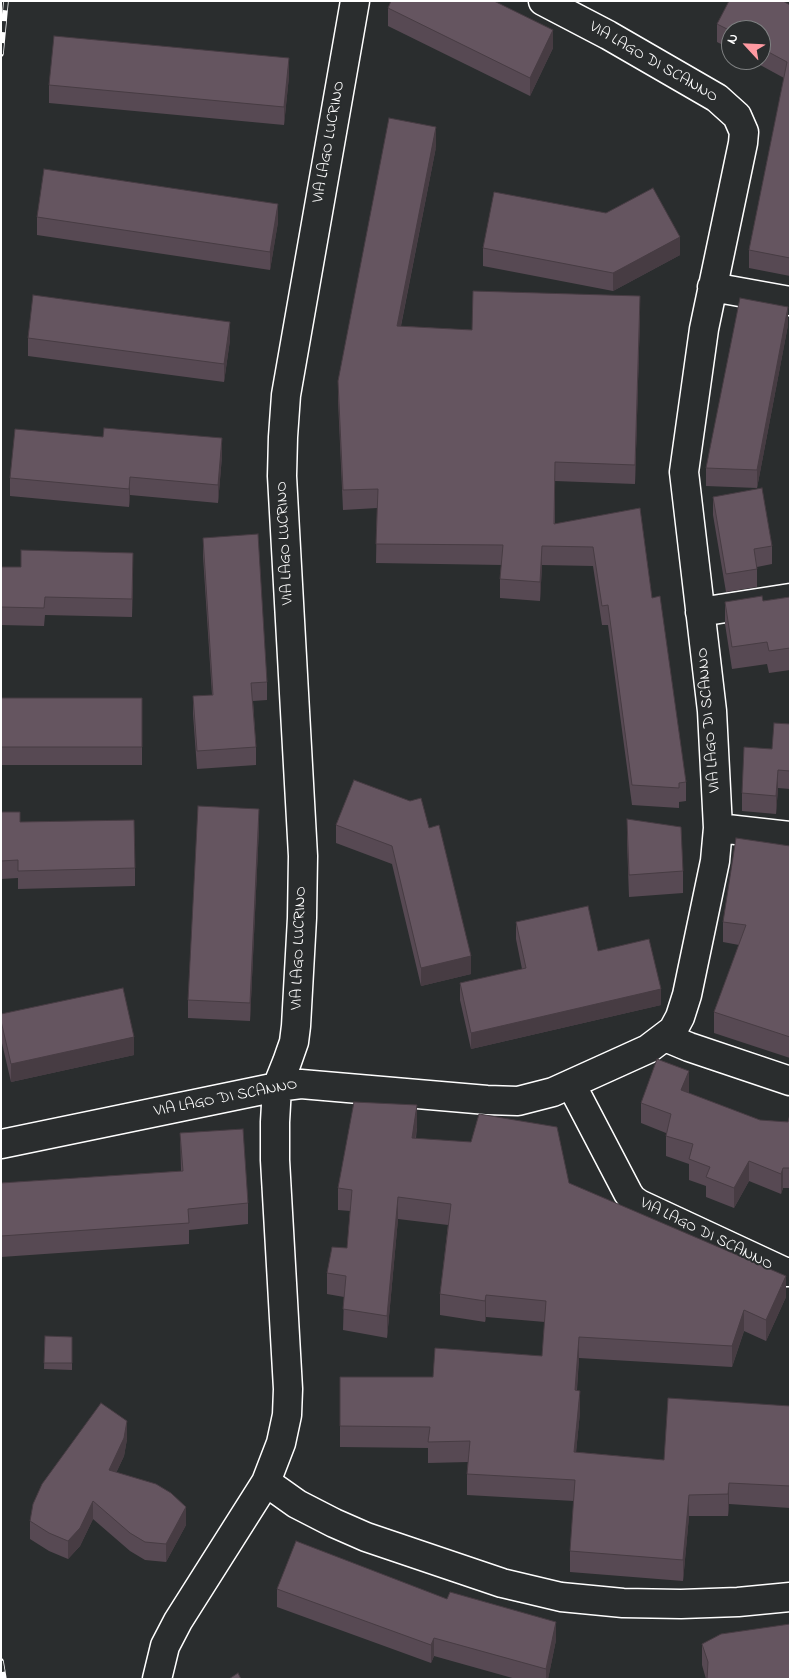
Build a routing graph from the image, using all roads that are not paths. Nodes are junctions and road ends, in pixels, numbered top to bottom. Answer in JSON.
{"nodes":[{"id":1,"x":355,"y":1,"type":"edge"},
{"id":2,"x":542,"y":1,"type":"edge"},
{"id":3,"x":712,"y":287,"type":"junction"},
{"id":4,"x":790,"y":301,"type":"edge"},
{"id":5,"x":790,"y":598,"type":"edge"},
{"id":6,"x":700,"y":612,"type":"junction"},
{"id":7,"x":718,"y":828,"type":"junction"},
{"id":8,"x":790,"y":836,"type":"edge"},
{"id":9,"x":665,"y":1037,"type":"junction"},
{"id":10,"x":790,"y":1081,"type":"edge"},
{"id":11,"x":571,"y":1084,"type":"junction"},
{"id":12,"x":276,"y":1087,"type":"junction"},
{"id":13,"x":1,"y":1144,"type":"edge"},
{"id":14,"x":790,"y":1272,"type":"edge"},
{"id":15,"x":266,"y":1482,"type":"junction"},
{"id":16,"x":790,"y":1597,"type":"edge"},
{"id":17,"x":157,"y":1679,"type":"edge"}],
"edges":[{"from":1,"to":12,"type":"street","name":"VIA LAGO LUCRINO"},
{"from":2,"to":3,"type":"street","name":"VIA LAGO DI SCANNO"},
{"from":3,"to":4,"type":"street"},
{"from":3,"to":6,"type":"street","name":"VIA LAGO DI SCANNO"},
{"from":5,"to":6,"type":"street"},
{"from":6,"to":7,"type":"street","name":"VIA LAGO DI SCANNO"},
{"from":7,"to":8,"type":"street"},
{"from":7,"to":9,"type":"street","name":"VIA LAGO DI SCANNO"},
{"from":9,"to":10,"type":"street"},
{"from":9,"to":11,"type":"street","name":"VIA LAGO DI SCANNO"},
{"from":11,"to":12,"type":"street","name":"VIA LAGO DI SCANNO"},
{"from":11,"to":14,"type":"street","name":"VIA LAGO DI SCANNO"},
{"from":12,"to":13,"type":"street","name":"VIA LAGO DI SCANNO"},
{"from":12,"to":15,"type":"street"},
{"from":15,"to":16,"type":"street"},
{"from":15,"to":17,"type":"street"}]}
